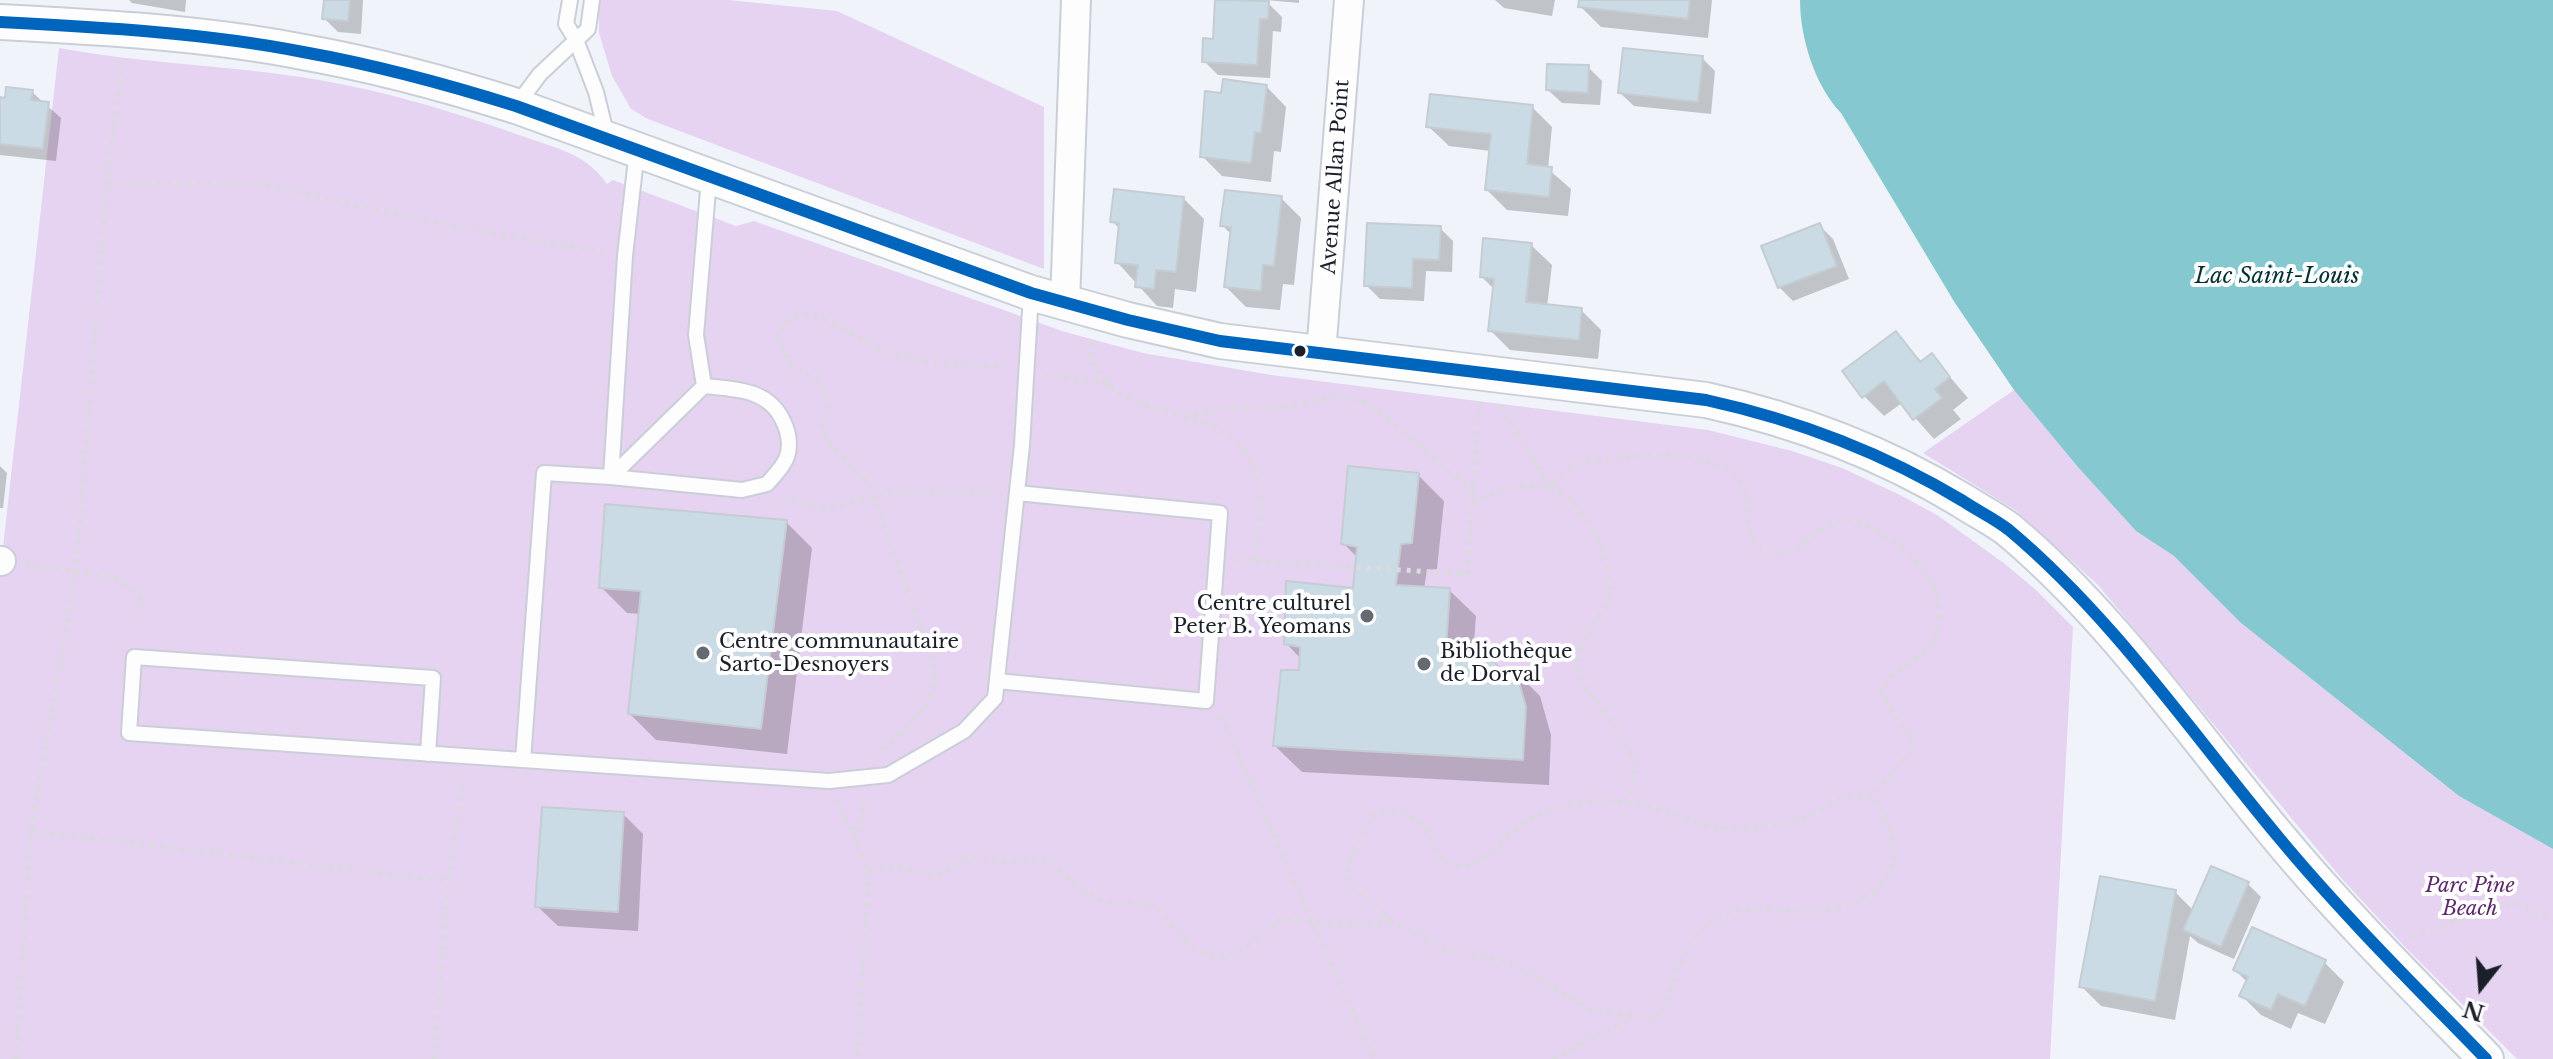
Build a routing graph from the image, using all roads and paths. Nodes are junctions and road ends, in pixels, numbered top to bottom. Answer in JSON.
{"nodes":[{"id":1,"x":570,"y":0,"type":"edge"},
{"id":2,"x":592,"y":0,"type":"edge"},
{"id":3,"x":1076,"y":0,"type":"edge"},
{"id":4,"x":1349,"y":0,"type":"edge"},
{"id":5,"x":14,"y":15,"type":"edge"},
{"id":6,"x":576,"y":40,"type":"junction"},
{"id":7,"x":123,"y":58,"type":"dead end"},
{"id":8,"x":516,"y":106,"type":"junction"},
{"id":9,"x":622,"y":144,"type":"junction"},
{"id":10,"x":709,"y":178,"type":"junction"},
{"id":11,"x":107,"y":182,"type":"junction"},
{"id":12,"x":625,"y":256,"type":"junction"},
{"id":13,"x":1031,"y":293,"type":"junction"},
{"id":14,"x":1065,"y":303,"type":"junction"},
{"id":15,"x":1321,"y":353,"type":"junction"},
{"id":16,"x":1027,"y":366,"type":"junction"},
{"id":17,"x":1481,"y":373,"type":"junction"},
{"id":18,"x":1109,"y":384,"type":"junction"},
{"id":19,"x":704,"y":386,"type":"junction"},
{"id":20,"x":1183,"y":416,"type":"junction"},
{"id":21,"x":611,"y":477,"type":"junction"},
{"id":22,"x":1550,"y":487,"type":"junction"},
{"id":23,"x":742,"y":490,"type":"junction"},
{"id":24,"x":1473,"y":491,"type":"junction"},
{"id":25,"x":1017,"y":493,"type":"junction"},
{"id":26,"x":873,"y":498,"type":"junction"},
{"id":27,"x":1472,"y":501,"type":"junction"},
{"id":28,"x":1236,"y":560,"type":"dead end"},
{"id":29,"x":1,"y":561,"type":"edge"},
{"id":30,"x":1254,"y":562,"type":"junction"},
{"id":31,"x":76,"y":571,"type":"junction"},
{"id":32,"x":144,"y":616,"type":"dead end"},
{"id":33,"x":997,"y":681,"type":"junction"},
{"id":34,"x":1206,"y":701,"type":"junction"},
{"id":35,"x":428,"y":754,"type":"junction"},
{"id":36,"x":880,"y":754,"type":"dead end"},
{"id":37,"x":467,"y":757,"type":"junction"},
{"id":38,"x":523,"y":760,"type":"junction"},
{"id":39,"x":829,"y":781,"type":"junction"},
{"id":40,"x":865,"y":792,"type":"dead end"},
{"id":41,"x":1873,"y":795,"type":"junction"},
{"id":42,"x":1629,"y":800,"type":"junction"},
{"id":43,"x":31,"y":831,"type":"junction"},
{"id":44,"x":856,"y":843,"type":"junction"},
{"id":45,"x":869,"y":871,"type":"junction"},
{"id":46,"x":448,"y":881,"type":"junction"},
{"id":47,"x":1312,"y":919,"type":"junction"},
{"id":48,"x":1392,"y":921,"type":"junction"},
{"id":49,"x":2553,"y":921,"type":"edge"},
{"id":50,"x":2379,"y":949,"type":"junction"},
{"id":51,"x":1632,"y":1018,"type":"junction"},
{"id":52,"x":16,"y":1059,"type":"edge"},
{"id":53,"x":434,"y":1059,"type":"edge"},
{"id":54,"x":857,"y":1059,"type":"edge"},
{"id":55,"x":1374,"y":1059,"type":"edge"},
{"id":56,"x":1553,"y":1059,"type":"edge"},
{"id":57,"x":2486,"y":1059,"type":"edge"}],
"edges":[{"from":1,"to":6,"type":"lane"},
{"from":2,"to":6,"type":"lane"},
{"from":3,"to":14,"type":"street"},
{"from":4,"to":15,"type":"street","name":"Avenue Allan Point"},
{"from":5,"to":8,"type":"street"},
{"from":6,"to":8,"type":"lane"},
{"from":6,"to":9,"type":"lane"},
{"from":7,"to":11,"type":"path"},
{"from":8,"to":9,"type":"street"},
{"from":9,"to":10,"type":"street"},
{"from":9,"to":12,"type":"lane"},
{"from":10,"to":13,"type":"street"},
{"from":10,"to":19,"type":"lane"},
{"from":11,"to":12,"type":"path"},
{"from":11,"to":31,"type":"path"},
{"from":12,"to":21,"type":"lane"},
{"from":13,"to":14,"type":"street"},
{"from":13,"to":16,"type":"lane"},
{"from":14,"to":15,"type":"street"},
{"from":14,"to":18,"type":"path"},
{"from":15,"to":17,"type":"street"},
{"from":16,"to":18,"type":"path"},
{"from":16,"to":25,"type":"lane"},
{"from":16,"to":26,"type":"path"},
{"from":17,"to":22,"type":"path"},
{"from":17,"to":24,"type":"path"},
{"from":17,"to":50,"type":"street"},
{"from":18,"to":20,"type":"path"},
{"from":19,"to":21,"type":"lane"},
{"from":19,"to":23,"type":"lane"},
{"from":20,"to":24,"type":"path"},
{"from":20,"to":30,"type":"path"},
{"from":21,"to":23,"type":"lane"},
{"from":21,"to":38,"type":"lane"},
{"from":22,"to":27,"type":"path"},
{"from":22,"to":41,"type":"path"},
{"from":22,"to":42,"type":"path"},
{"from":23,"to":26,"type":"path"},
{"from":24,"to":27,"type":"path"},
{"from":25,"to":26,"type":"path"},
{"from":25,"to":33,"type":"lane"},
{"from":25,"to":34,"type":"lane"},
{"from":26,"to":36,"type":"path"},
{"from":27,"to":30,"type":"path"},
{"from":28,"to":30,"type":"path"},
{"from":29,"to":31,"type":"path"},
{"from":31,"to":32,"type":"path"},
{"from":31,"to":43,"type":"path"},
{"from":33,"to":34,"type":"lane"},
{"from":33,"to":39,"type":"lane"},
{"from":34,"to":47,"type":"path"},
{"from":35,"to":35,"type":"lane"},
{"from":35,"to":37,"type":"lane"},
{"from":37,"to":38,"type":"lane"},
{"from":37,"to":46,"type":"path"},
{"from":38,"to":39,"type":"lane"},
{"from":39,"to":44,"type":"path"},
{"from":40,"to":44,"type":"path"},
{"from":41,"to":42,"type":"path"},
{"from":41,"to":51,"type":"path"},
{"from":42,"to":48,"type":"path"},
{"from":43,"to":46,"type":"path"},
{"from":43,"to":52,"type":"path"},
{"from":44,"to":45,"type":"path"},
{"from":45,"to":47,"type":"path"},
{"from":45,"to":54,"type":"path"},
{"from":46,"to":53,"type":"path"},
{"from":47,"to":48,"type":"path"},
{"from":47,"to":55,"type":"path"},
{"from":48,"to":51,"type":"path"},
{"from":49,"to":50,"type":"path"},
{"from":50,"to":57,"type":"street"},
{"from":51,"to":56,"type":"path"}]}
